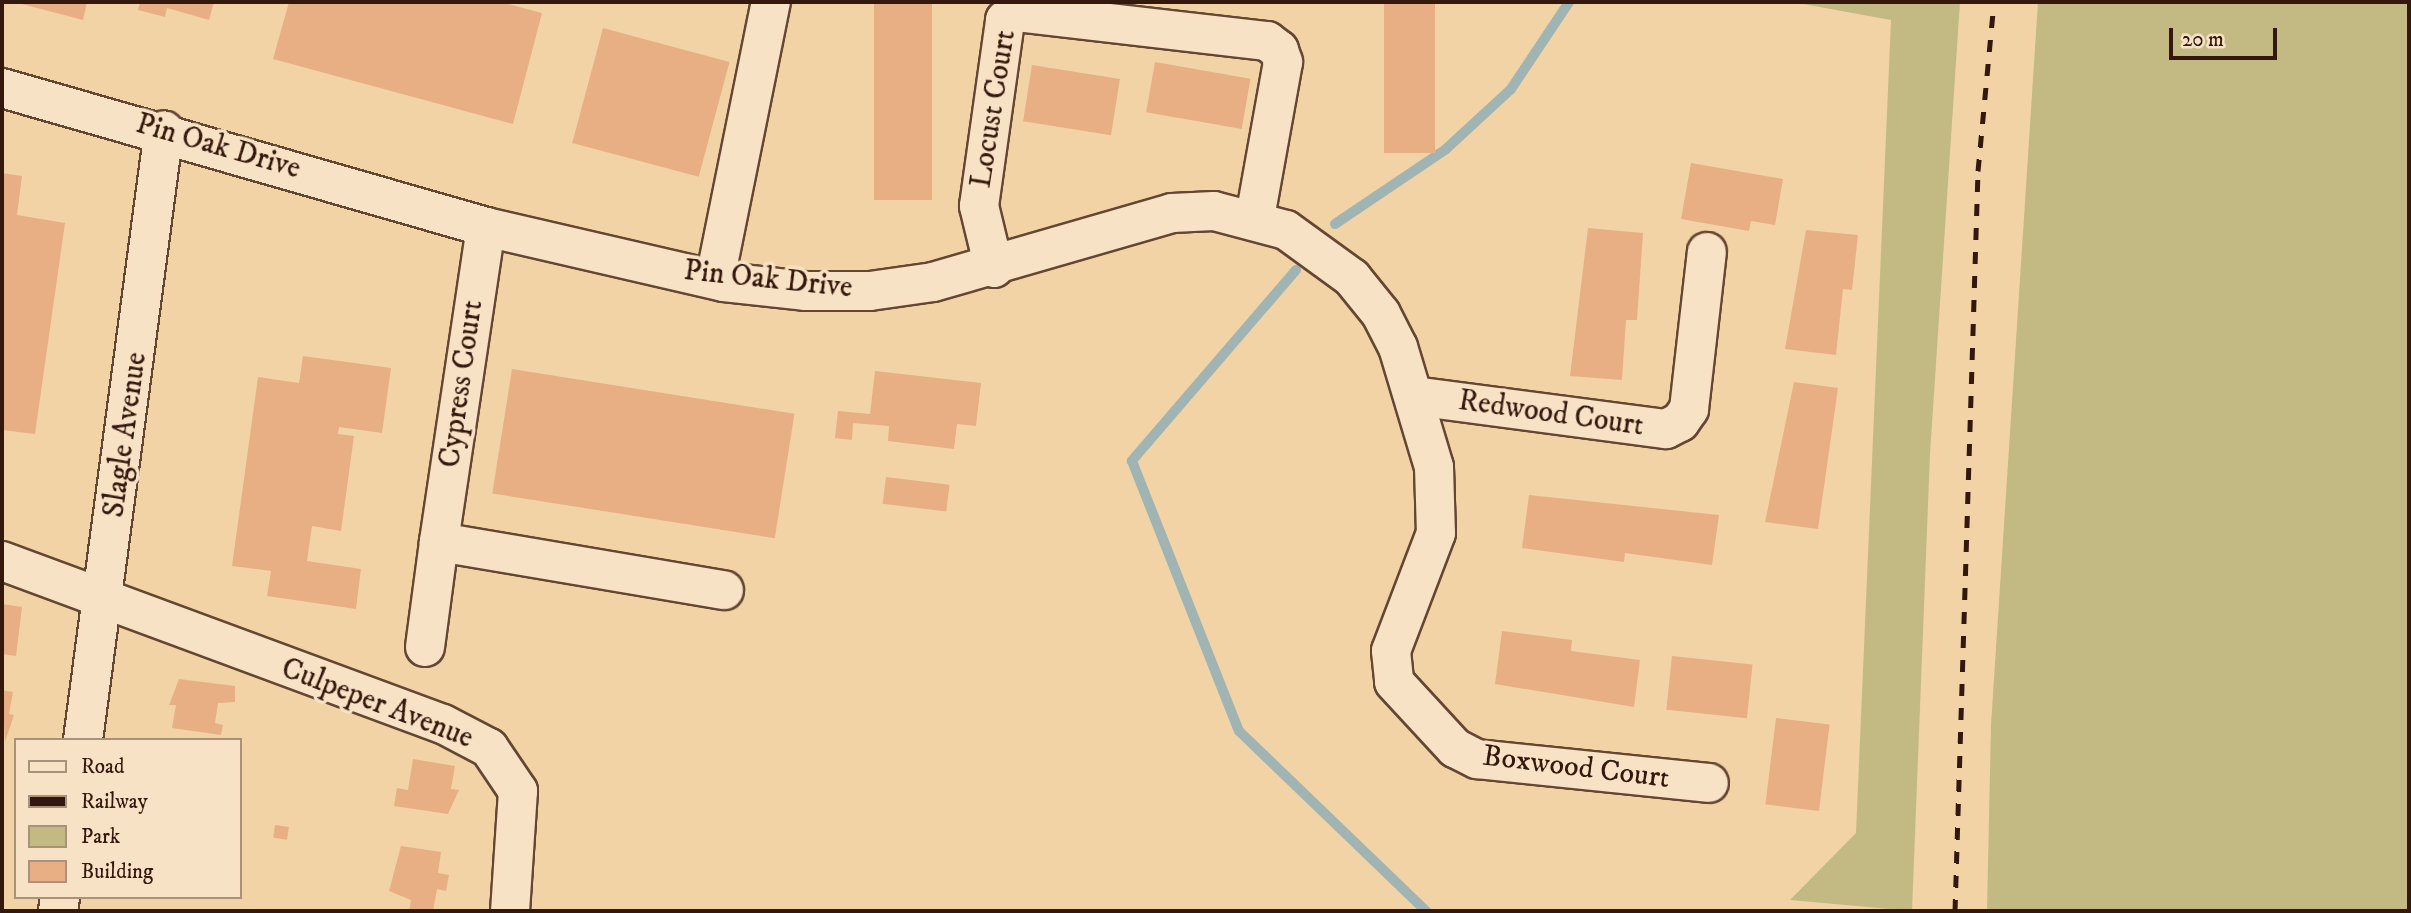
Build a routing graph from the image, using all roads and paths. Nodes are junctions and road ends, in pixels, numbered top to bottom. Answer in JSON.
{"nodes":[{"id":1,"x":771,"y":2,"type":"edge"},
{"id":2,"x":2,"y":88,"type":"edge"},
{"id":3,"x":164,"y":130,"type":"junction"},
{"id":4,"x":1255,"y":218,"type":"junction"},
{"id":5,"x":485,"y":227,"type":"junction"},
{"id":6,"x":1707,"y":252,"type":"dead end"},
{"id":7,"x":994,"y":268,"type":"junction"},
{"id":8,"x":715,"y":279,"type":"junction"},
{"id":9,"x":1414,"y":396,"type":"junction"},
{"id":10,"x":439,"y":542,"type":"junction"},
{"id":11,"x":2,"y":561,"type":"edge"},
{"id":12,"x":724,"y":590,"type":"dead end"},
{"id":13,"x":103,"y":599,"type":"junction"},
{"id":14,"x":425,"y":647,"type":"dead end"},
{"id":15,"x":83,"y":738,"type":"edge"},
{"id":16,"x":1709,"y":783,"type":"dead end"},
{"id":17,"x":510,"y":911,"type":"edge"}],
"edges":[{"from":1,"to":8,"type":"street"},
{"from":2,"to":3,"type":"street","name":"Pin Oak Drive"},
{"from":3,"to":5,"type":"street","name":"Pin Oak Drive"},
{"from":3,"to":13,"type":"street","name":"Slagle Avenue"},
{"from":4,"to":7,"type":"street","name":"Pin Oak Drive"},
{"from":4,"to":7,"type":"street","name":"Locust Court"},
{"from":4,"to":9,"type":"street","name":"Pin Oak Drive"},
{"from":5,"to":8,"type":"street","name":"Pin Oak Drive"},
{"from":5,"to":10,"type":"street","name":"Cypress Court"},
{"from":6,"to":9,"type":"street","name":"Redwood Court"},
{"from":7,"to":8,"type":"street","name":"Pin Oak Drive"},
{"from":9,"to":16,"type":"street","name":"Boxwood Court"},
{"from":10,"to":12,"type":"street"},
{"from":10,"to":14,"type":"street","name":"Cypress Court"},
{"from":11,"to":13,"type":"street","name":"Culpeper Avenue"},
{"from":13,"to":15,"type":"street","name":"Slagle Avenue"},
{"from":13,"to":17,"type":"street","name":"Culpeper Avenue"}]}
